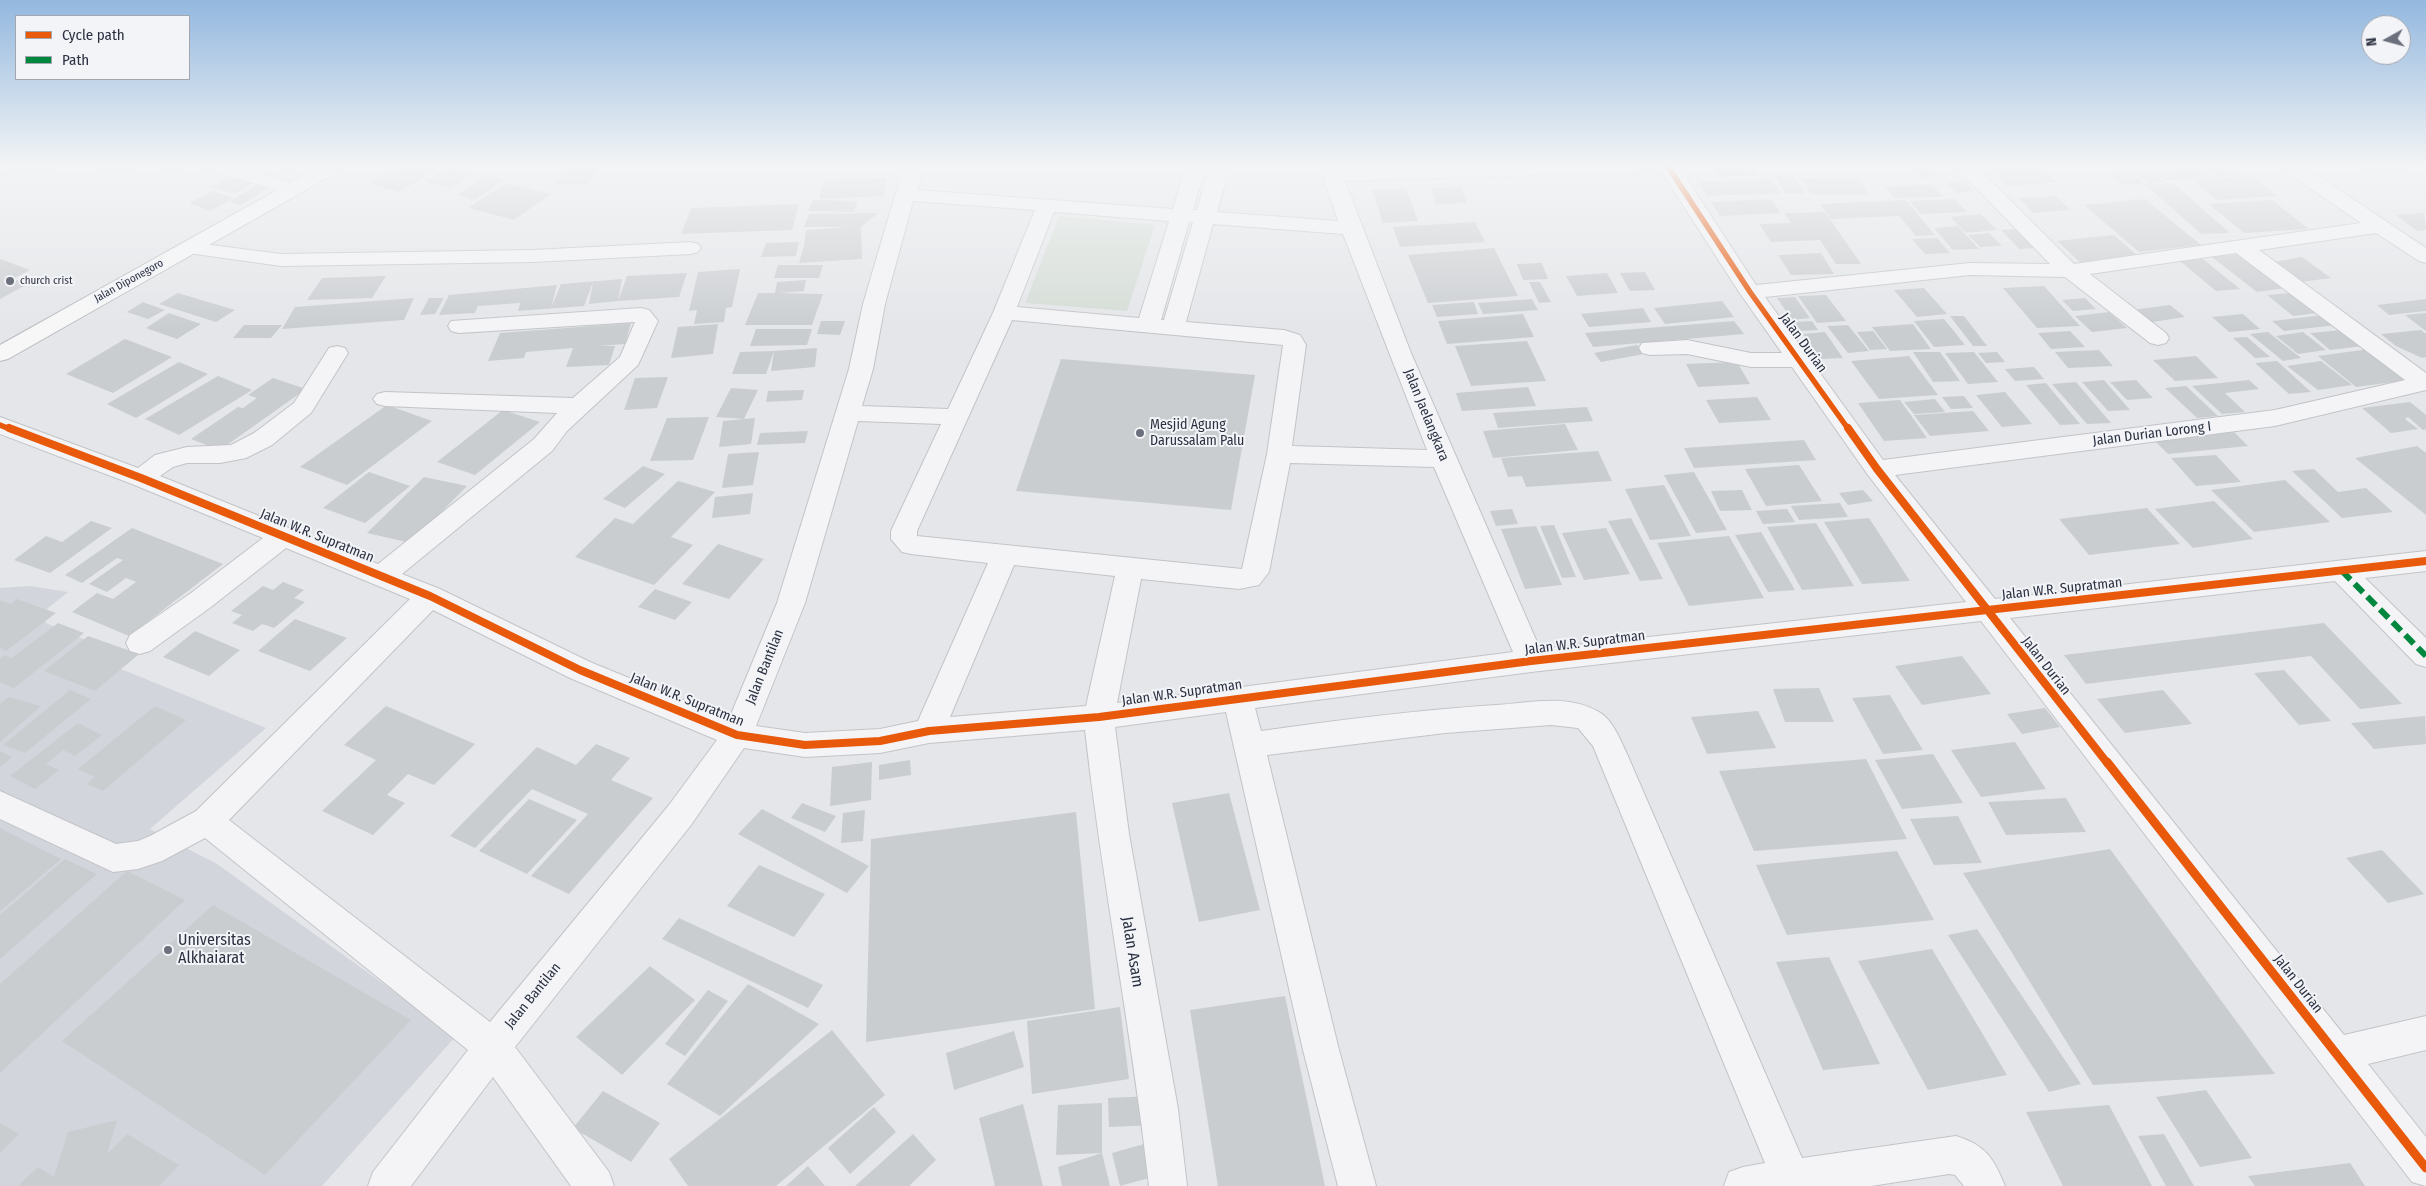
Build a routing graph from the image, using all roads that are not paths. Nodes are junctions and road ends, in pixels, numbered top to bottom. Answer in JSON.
{"nodes":[{"id":1,"x":217,"y":220,"type":"edge"},
{"id":2,"x":237,"y":220,"type":"edge"},
{"id":3,"x":899,"y":220,"type":"edge"},
{"id":4,"x":1041,"y":220,"type":"edge"},
{"id":5,"x":1179,"y":220,"type":"edge"},
{"id":6,"x":1205,"y":220,"type":"edge"},
{"id":7,"x":1240,"y":220,"type":"edge"},
{"id":8,"x":1348,"y":220,"type":"edge"},
{"id":9,"x":1703,"y":220,"type":"edge"},
{"id":10,"x":2019,"y":220,"type":"edge"},
{"id":11,"x":2372,"y":220,"type":"edge"},
{"id":12,"x":2380,"y":226,"type":"junction"},
{"id":13,"x":1351,"y":228,"type":"junction"},
{"id":14,"x":2240,"y":246,"type":"junction"},
{"id":15,"x":188,"y":248,"type":"junction"},
{"id":16,"x":691,"y":248,"type":"dead end"},
{"id":17,"x":2426,"y":257,"type":"edge"},
{"id":18,"x":2069,"y":271,"type":"junction"},
{"id":19,"x":1750,"y":292,"type":"junction"},
{"id":20,"x":1004,"y":314,"type":"junction"},
{"id":21,"x":460,"y":326,"type":"dead end"},
{"id":22,"x":1148,"y":326,"type":"junction"},
{"id":23,"x":1173,"y":328,"type":"junction"},
{"id":24,"x":2158,"y":338,"type":"dead end"},
{"id":25,"x":0,"y":339,"type":"edge"},
{"id":26,"x":1650,"y":348,"type":"dead end"},
{"id":27,"x":338,"y":353,"type":"dead end"},
{"id":28,"x":0,"y":354,"type":"edge"},
{"id":29,"x":1799,"y":360,"type":"junction"},
{"id":30,"x":2425,"y":383,"type":"edge"},
{"id":31,"x":385,"y":399,"type":"dead end"},
{"id":32,"x":579,"y":406,"type":"junction"},
{"id":33,"x":848,"y":413,"type":"junction"},
{"id":34,"x":956,"y":417,"type":"junction"},
{"id":35,"x":0,"y":425,"type":"edge"},
{"id":36,"x":1280,"y":454,"type":"junction"},
{"id":37,"x":1444,"y":459,"type":"junction"},
{"id":38,"x":1878,"y":469,"type":"junction"},
{"id":39,"x":141,"y":478,"type":"junction"},
{"id":40,"x":283,"y":536,"type":"junction"},
{"id":41,"x":1005,"y":555,"type":"junction"},
{"id":42,"x":2426,"y":561,"type":"edge"},
{"id":43,"x":1130,"y":568,"type":"junction"},
{"id":44,"x":2342,"y":571,"type":"junction"},
{"id":45,"x":381,"y":576,"type":"junction"},
{"id":46,"x":430,"y":596,"type":"junction"},
{"id":47,"x":1986,"y":609,"type":"junction"},
{"id":48,"x":140,"y":643,"type":"dead end"},
{"id":49,"x":2426,"y":656,"type":"edge"},
{"id":50,"x":1531,"y":661,"type":"junction"},
{"id":51,"x":1238,"y":698,"type":"junction"},
{"id":52,"x":1099,"y":717,"type":"junction"},
{"id":53,"x":928,"y":732,"type":"junction"},
{"id":54,"x":737,"y":735,"type":"junction"},
{"id":55,"x":1249,"y":745,"type":"junction"},
{"id":56,"x":0,"y":804,"type":"edge"},
{"id":57,"x":207,"y":821,"type":"junction"},
{"id":58,"x":2426,"y":1033,"type":"edge"},
{"id":59,"x":493,"y":1047,"type":"junction"},
{"id":60,"x":2338,"y":1054,"type":"junction"},
{"id":61,"x":2426,"y":1168,"type":"edge"},
{"id":62,"x":1791,"y":1179,"type":"junction"},
{"id":63,"x":387,"y":1186,"type":"edge"},
{"id":64,"x":595,"y":1186,"type":"edge"},
{"id":65,"x":1168,"y":1186,"type":"edge"},
{"id":66,"x":1357,"y":1186,"type":"edge"},
{"id":67,"x":1743,"y":1186,"type":"edge"},
{"id":68,"x":1986,"y":1186,"type":"edge"}],
"edges":[{"from":1,"to":25,"type":"highway","name":"Jalan Diponegoro"},
{"from":2,"to":15,"type":"highway","name":"Jalan Diponegoro"},
{"from":3,"to":33,"type":"street","name":"Jalan Bantilan"},
{"from":4,"to":20,"type":"street"},
{"from":5,"to":22,"type":"street"},
{"from":6,"to":23,"type":"street"},
{"from":7,"to":13,"type":"street"},
{"from":8,"to":13,"type":"street","name":"Jalan Jaelangkara"},
{"from":9,"to":19,"type":"street","name":"Jalan Durian"},
{"from":10,"to":18,"type":"street"},
{"from":11,"to":12,"type":"street"},
{"from":12,"to":14,"type":"street"},
{"from":12,"to":17,"type":"street"},
{"from":13,"to":37,"type":"street","name":"Jalan Jaelangkara"},
{"from":14,"to":18,"type":"street"},
{"from":14,"to":30,"type":"street","name":"Jalan Durian Lorong I"},
{"from":15,"to":16,"type":"street"},
{"from":15,"to":28,"type":"highway","name":"Jalan Diponegoro"},
{"from":18,"to":19,"type":"street"},
{"from":18,"to":24,"type":"street"},
{"from":19,"to":29,"type":"street","name":"Jalan Durian"},
{"from":20,"to":22,"type":"street"},
{"from":20,"to":34,"type":"street"},
{"from":21,"to":32,"type":"street"},
{"from":22,"to":23,"type":"street"},
{"from":23,"to":36,"type":"street"},
{"from":26,"to":29,"type":"street"},
{"from":27,"to":39,"type":"street"},
{"from":29,"to":38,"type":"street","name":"Jalan Durian"},
{"from":30,"to":38,"type":"street","name":"Jalan Durian Lorong I"},
{"from":31,"to":32,"type":"street"},
{"from":32,"to":45,"type":"street"},
{"from":33,"to":34,"type":"street"},
{"from":33,"to":54,"type":"street","name":"Jalan Bantilan"},
{"from":34,"to":41,"type":"street"},
{"from":35,"to":39,"type":"street","name":"Jalan W.R. Supratman"},
{"from":36,"to":37,"type":"street"},
{"from":36,"to":43,"type":"street"},
{"from":37,"to":50,"type":"street","name":"Jalan Jaelangkara"},
{"from":38,"to":47,"type":"street","name":"Jalan Durian"},
{"from":39,"to":40,"type":"street","name":"Jalan W.R. Supratman"},
{"from":40,"to":45,"type":"street","name":"Jalan W.R. Supratman"},
{"from":40,"to":48,"type":"street"},
{"from":41,"to":43,"type":"street"},
{"from":41,"to":53,"type":"street"},
{"from":42,"to":44,"type":"street","name":"Jalan W.R. Supratman"},
{"from":43,"to":52,"type":"street","name":"Jalan Asam"},
{"from":44,"to":47,"type":"street","name":"Jalan W.R. Supratman"},
{"from":44,"to":49,"type":"street"},
{"from":45,"to":46,"type":"street","name":"Jalan W.R. Supratman"},
{"from":46,"to":54,"type":"street","name":"Jalan W.R. Supratman"},
{"from":46,"to":57,"type":"street"},
{"from":47,"to":50,"type":"street","name":"Jalan W.R. Supratman"},
{"from":47,"to":60,"type":"street","name":"Jalan Durian"},
{"from":50,"to":51,"type":"street","name":"Jalan W.R. Supratman"},
{"from":51,"to":52,"type":"street","name":"Jalan W.R. Supratman"},
{"from":51,"to":55,"type":"street"},
{"from":52,"to":53,"type":"street","name":"Jalan W.R. Supratman"},
{"from":52,"to":65,"type":"street","name":"Jalan Asam"},
{"from":53,"to":54,"type":"street","name":"Jalan W.R. Supratman"},
{"from":54,"to":59,"type":"street","name":"Jalan Bantilan"},
{"from":55,"to":62,"type":"street"},
{"from":55,"to":66,"type":"street"},
{"from":56,"to":57,"type":"street"},
{"from":57,"to":59,"type":"street"},
{"from":58,"to":60,"type":"street"},
{"from":59,"to":63,"type":"street","name":"Jalan Bantilan"},
{"from":59,"to":64,"type":"street"},
{"from":60,"to":61,"type":"street","name":"Jalan Durian"},
{"from":62,"to":67,"type":"street"},
{"from":62,"to":68,"type":"street"}]}
